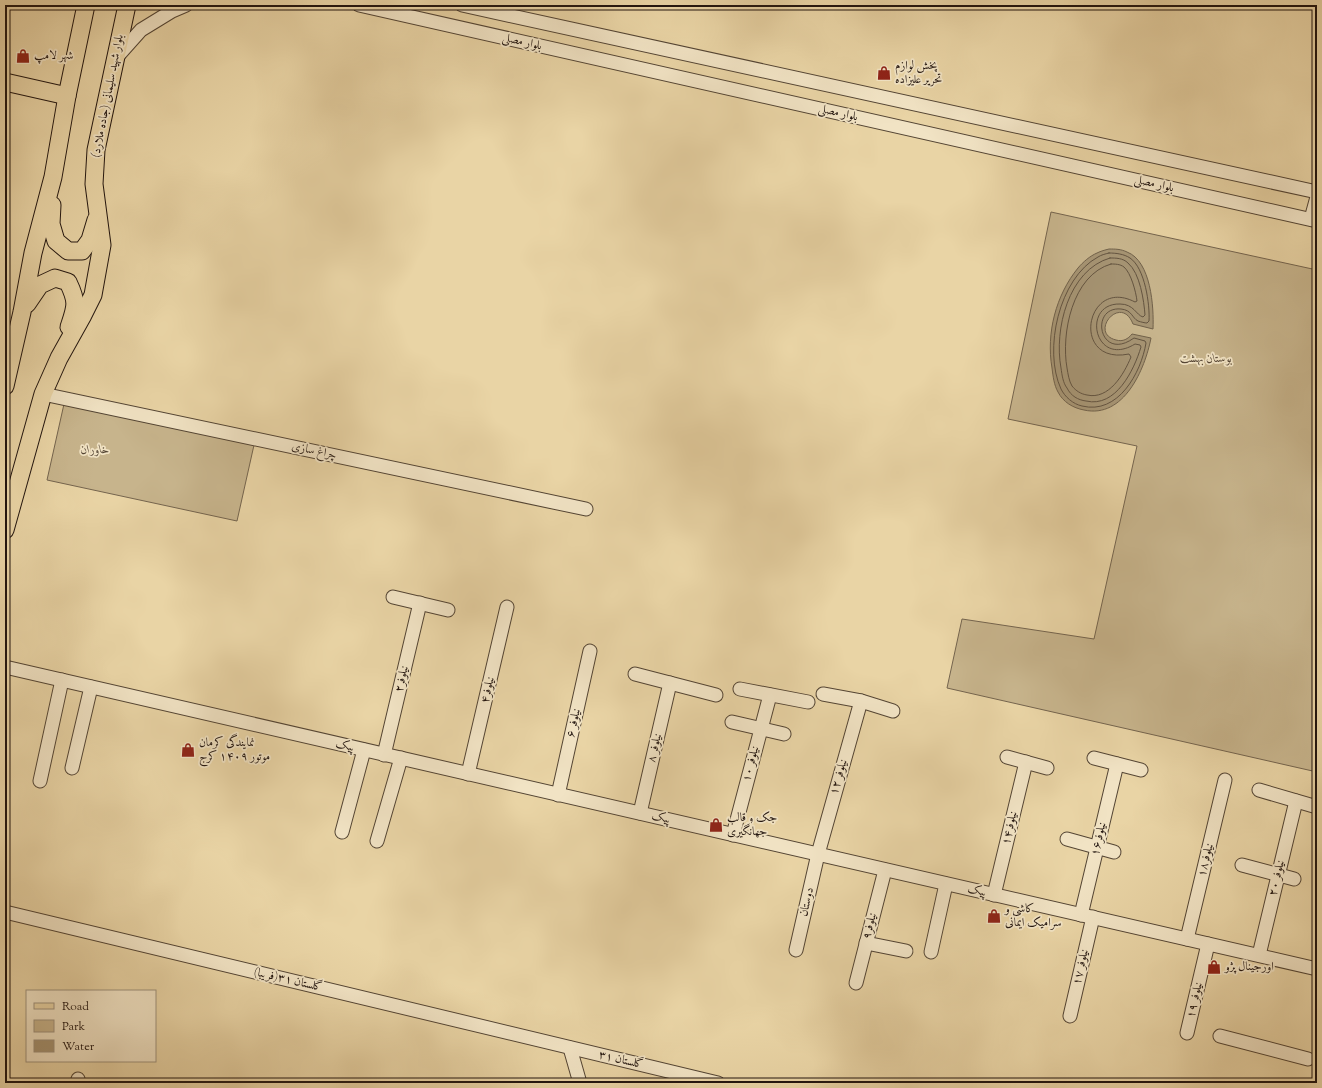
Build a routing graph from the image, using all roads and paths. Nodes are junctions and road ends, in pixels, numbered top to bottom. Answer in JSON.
{"nodes":[{"id":1,"x":86,"y":5,"type":"edge"},
{"id":2,"x":127,"y":5,"type":"edge"},
{"id":3,"x":186,"y":5,"type":"edge"},
{"id":4,"x":359,"y":5,"type":"edge"},
{"id":5,"x":462,"y":5,"type":"edge"},
{"id":6,"x":114,"y":60,"type":"junction"},
{"id":7,"x":5,"y":82,"type":"edge"},
{"id":8,"x":67,"y":96,"type":"junction"},
{"id":9,"x":53,"y":177,"type":"junction"},
{"id":10,"x":1317,"y":192,"type":"edge"},
{"id":11,"x":1317,"y":197,"type":"edge"},
{"id":12,"x":98,"y":212,"type":"junction"},
{"id":13,"x":1314,"y":220,"type":"edge"},
{"id":14,"x":22,"y":312,"type":"junction"},
{"id":15,"x":11,"y":336,"type":"edge"},
{"id":16,"x":59,"y":358,"type":"junction"},
{"id":17,"x":5,"y":386,"type":"edge"},
{"id":18,"x":43,"y":394,"type":"junction"},
{"id":19,"x":586,"y":509,"type":"dead end"},
{"id":20,"x":5,"y":530,"type":"edge"},
{"id":21,"x":393,"y":597,"type":"dead end"},
{"id":22,"x":420,"y":603,"type":"junction"},
{"id":23,"x":507,"y":607,"type":"dead end"},
{"id":24,"x":448,"y":610,"type":"dead end"},
{"id":25,"x":590,"y":651,"type":"dead end"},
{"id":26,"x":5,"y":668,"type":"edge"},
{"id":27,"x":635,"y":674,"type":"dead end"},
{"id":28,"x":62,"y":680,"type":"junction"},
{"id":29,"x":670,"y":683,"type":"junction"},
{"id":30,"x":91,"y":687,"type":"junction"},
{"id":31,"x":740,"y":689,"type":"dead end"},
{"id":32,"x":716,"y":694,"type":"dead end"},
{"id":33,"x":770,"y":694,"type":"junction"},
{"id":34,"x":823,"y":694,"type":"dead end"},
{"id":35,"x":861,"y":701,"type":"junction"},
{"id":36,"x":808,"y":702,"type":"dead end"},
{"id":37,"x":893,"y":711,"type":"dead end"},
{"id":38,"x":732,"y":722,"type":"dead end"},
{"id":39,"x":761,"y":729,"type":"junction"},
{"id":40,"x":784,"y":734,"type":"dead end"},
{"id":41,"x":364,"y":750,"type":"junction"},
{"id":42,"x":384,"y":754,"type":"junction"},
{"id":43,"x":1007,"y":757,"type":"dead end"},
{"id":44,"x":401,"y":758,"type":"junction"},
{"id":45,"x":1094,"y":758,"type":"dead end"},
{"id":46,"x":1026,"y":762,"type":"junction"},
{"id":47,"x":1117,"y":764,"type":"junction"},
{"id":48,"x":72,"y":768,"type":"dead end"},
{"id":49,"x":1047,"y":768,"type":"dead end"},
{"id":50,"x":1141,"y":770,"type":"dead end"},
{"id":51,"x":468,"y":774,"type":"junction"},
{"id":52,"x":1225,"y":780,"type":"dead end"},
{"id":53,"x":40,"y":781,"type":"dead end"},
{"id":54,"x":1259,"y":790,"type":"dead end"},
{"id":55,"x":558,"y":794,"type":"junction"},
{"id":56,"x":1296,"y":801,"type":"junction"},
{"id":57,"x":1317,"y":807,"type":"edge"},
{"id":58,"x":640,"y":813,"type":"junction"},
{"id":59,"x":342,"y":832,"type":"dead end"},
{"id":60,"x":733,"y":835,"type":"junction"},
{"id":61,"x":1067,"y":838,"type":"dead end"},
{"id":62,"x":377,"y":841,"type":"dead end"},
{"id":63,"x":1098,"y":848,"type":"junction"},
{"id":64,"x":1114,"y":852,"type":"dead end"},
{"id":65,"x":818,"y":854,"type":"junction"},
{"id":66,"x":1242,"y":865,"type":"dead end"},
{"id":67,"x":885,"y":870,"type":"junction"},
{"id":68,"x":1278,"y":875,"type":"junction"},
{"id":69,"x":1294,"y":879,"type":"dead end"},
{"id":70,"x":946,"y":884,"type":"junction"},
{"id":71,"x":994,"y":895,"type":"junction"},
{"id":72,"x":5,"y":912,"type":"edge"},
{"id":73,"x":1087,"y":916,"type":"junction"},
{"id":74,"x":1187,"y":939,"type":"junction"},
{"id":75,"x":866,"y":943,"type":"junction"},
{"id":76,"x":1208,"y":944,"type":"junction"},
{"id":77,"x":796,"y":950,"type":"dead end"},
{"id":78,"x":906,"y":951,"type":"dead end"},
{"id":79,"x":931,"y":952,"type":"dead end"},
{"id":80,"x":1259,"y":956,"type":"junction"},
{"id":81,"x":1317,"y":969,"type":"edge"},
{"id":82,"x":856,"y":983,"type":"dead end"},
{"id":83,"x":1070,"y":1016,"type":"dead end"},
{"id":84,"x":1188,"y":1033,"type":"dead end"},
{"id":85,"x":1220,"y":1036,"type":"dead end"},
{"id":86,"x":570,"y":1048,"type":"junction"},
{"id":87,"x":1308,"y":1059,"type":"dead end"},
{"id":88,"x":580,"y":1083,"type":"edge"},
{"id":89,"x":718,"y":1083,"type":"edge"}],
"edges":[{"from":1,"to":8,"type":"main road"},
{"from":2,"to":6,"type":"main road","name":"بلوار شهید سلیمانی (جاده ملارد)"},
{"from":3,"to":6,"type":"street"},
{"from":4,"to":13,"type":"street","name":"بلوار مصلی"},
{"from":5,"to":10,"type":"street","name":"بلوار مصلی"},
{"from":6,"to":12,"type":"main road","name":"بلوار شهید سلیمانی (جاده ملارد)"},
{"from":7,"to":8,"type":"main road"},
{"from":8,"to":9,"type":"main road"},
{"from":9,"to":12,"type":"main road"},
{"from":9,"to":14,"type":"main road"},
{"from":11,"to":13,"type":"street"},
{"from":12,"to":16,"type":"main road","name":"بلوار شهید سلیمانی (جاده ملارد)"},
{"from":14,"to":15,"type":"main road"},
{"from":14,"to":16,"type":"main road"},
{"from":15,"to":17,"type":"main road"},
{"from":16,"to":18,"type":"main road","name":"بلوار شهید سلیمانی (جاده ملارد)"},
{"from":18,"to":19,"type":"street","name":"چراغ سازی"},
{"from":18,"to":20,"type":"main road","name":"بلوار شهید سلیمانی (جاده ملارد)"},
{"from":21,"to":22,"type":"street"},
{"from":22,"to":24,"type":"street"},
{"from":22,"to":42,"type":"street","name":"نیلوفر۲"},
{"from":23,"to":51,"type":"street","name":"نیلوفر۴"},
{"from":25,"to":55,"type":"street","name":"نیلوفر ۶"},
{"from":26,"to":28,"type":"street","name":"پیک"},
{"from":27,"to":29,"type":"street"},
{"from":28,"to":30,"type":"street","name":"پیک"},
{"from":28,"to":53,"type":"street"},
{"from":29,"to":32,"type":"street"},
{"from":29,"to":58,"type":"street","name":"نیلوفر ۸"},
{"from":30,"to":41,"type":"street","name":"پیک"},
{"from":30,"to":48,"type":"street"},
{"from":31,"to":33,"type":"street"},
{"from":33,"to":36,"type":"street"},
{"from":33,"to":39,"type":"street","name":"نیلوفر ۱۰"},
{"from":34,"to":35,"type":"street"},
{"from":35,"to":37,"type":"street"},
{"from":35,"to":65,"type":"street","name":"نیلوفر ۱۲"},
{"from":38,"to":39,"type":"street"},
{"from":39,"to":40,"type":"street"},
{"from":39,"to":60,"type":"street","name":"نیلوفر ۱۰"},
{"from":41,"to":42,"type":"street","name":"پیک"},
{"from":41,"to":59,"type":"street"},
{"from":42,"to":44,"type":"street","name":"پیک"},
{"from":43,"to":46,"type":"street"},
{"from":44,"to":51,"type":"street","name":"پیک"},
{"from":44,"to":62,"type":"street"},
{"from":45,"to":47,"type":"street"},
{"from":46,"to":49,"type":"street"},
{"from":46,"to":71,"type":"street","name":"نیلوفر۱۴"},
{"from":47,"to":50,"type":"street"},
{"from":47,"to":63,"type":"street","name":"نیلوفر۱۶"},
{"from":51,"to":55,"type":"street","name":"پیک"},
{"from":52,"to":74,"type":"street","name":"نیلوفر۱۸"},
{"from":54,"to":56,"type":"street"},
{"from":55,"to":58,"type":"street","name":"پیک"},
{"from":56,"to":57,"type":"street"},
{"from":56,"to":68,"type":"street","name":"نیلوفر ۲۰"},
{"from":58,"to":60,"type":"street","name":"پیک"},
{"from":60,"to":65,"type":"street","name":"پیک"},
{"from":61,"to":63,"type":"street"},
{"from":63,"to":64,"type":"street"},
{"from":63,"to":73,"type":"street","name":"نیلوفر۱۶"},
{"from":65,"to":67,"type":"street","name":"پیک"},
{"from":65,"to":77,"type":"street","name":"دوستان"},
{"from":66,"to":68,"type":"street"},
{"from":67,"to":70,"type":"street","name":"پیک"},
{"from":67,"to":75,"type":"street","name":"نیلوفر۹"},
{"from":68,"to":69,"type":"street"},
{"from":68,"to":80,"type":"street","name":"نیلوفر ۲۰"},
{"from":70,"to":71,"type":"street","name":"پیک"},
{"from":70,"to":79,"type":"street"},
{"from":71,"to":73,"type":"street","name":"پیک"},
{"from":72,"to":86,"type":"street","name":"گلستان ۳۱(فریبا)"},
{"from":73,"to":74,"type":"street","name":"پیک"},
{"from":73,"to":83,"type":"street","name":"نیلوفر ۱۷"},
{"from":74,"to":76,"type":"street","name":"پیک"},
{"from":75,"to":78,"type":"street"},
{"from":75,"to":82,"type":"street","name":"نیلوفر۹"},
{"from":76,"to":80,"type":"street","name":"پیک"},
{"from":76,"to":84,"type":"street","name":"نیلوفر ۱۹"},
{"from":80,"to":81,"type":"street","name":"پیک"},
{"from":85,"to":87,"type":"street"},
{"from":86,"to":88,"type":"street"},
{"from":86,"to":89,"type":"street","name":"گلستان ۳۱"}]}
